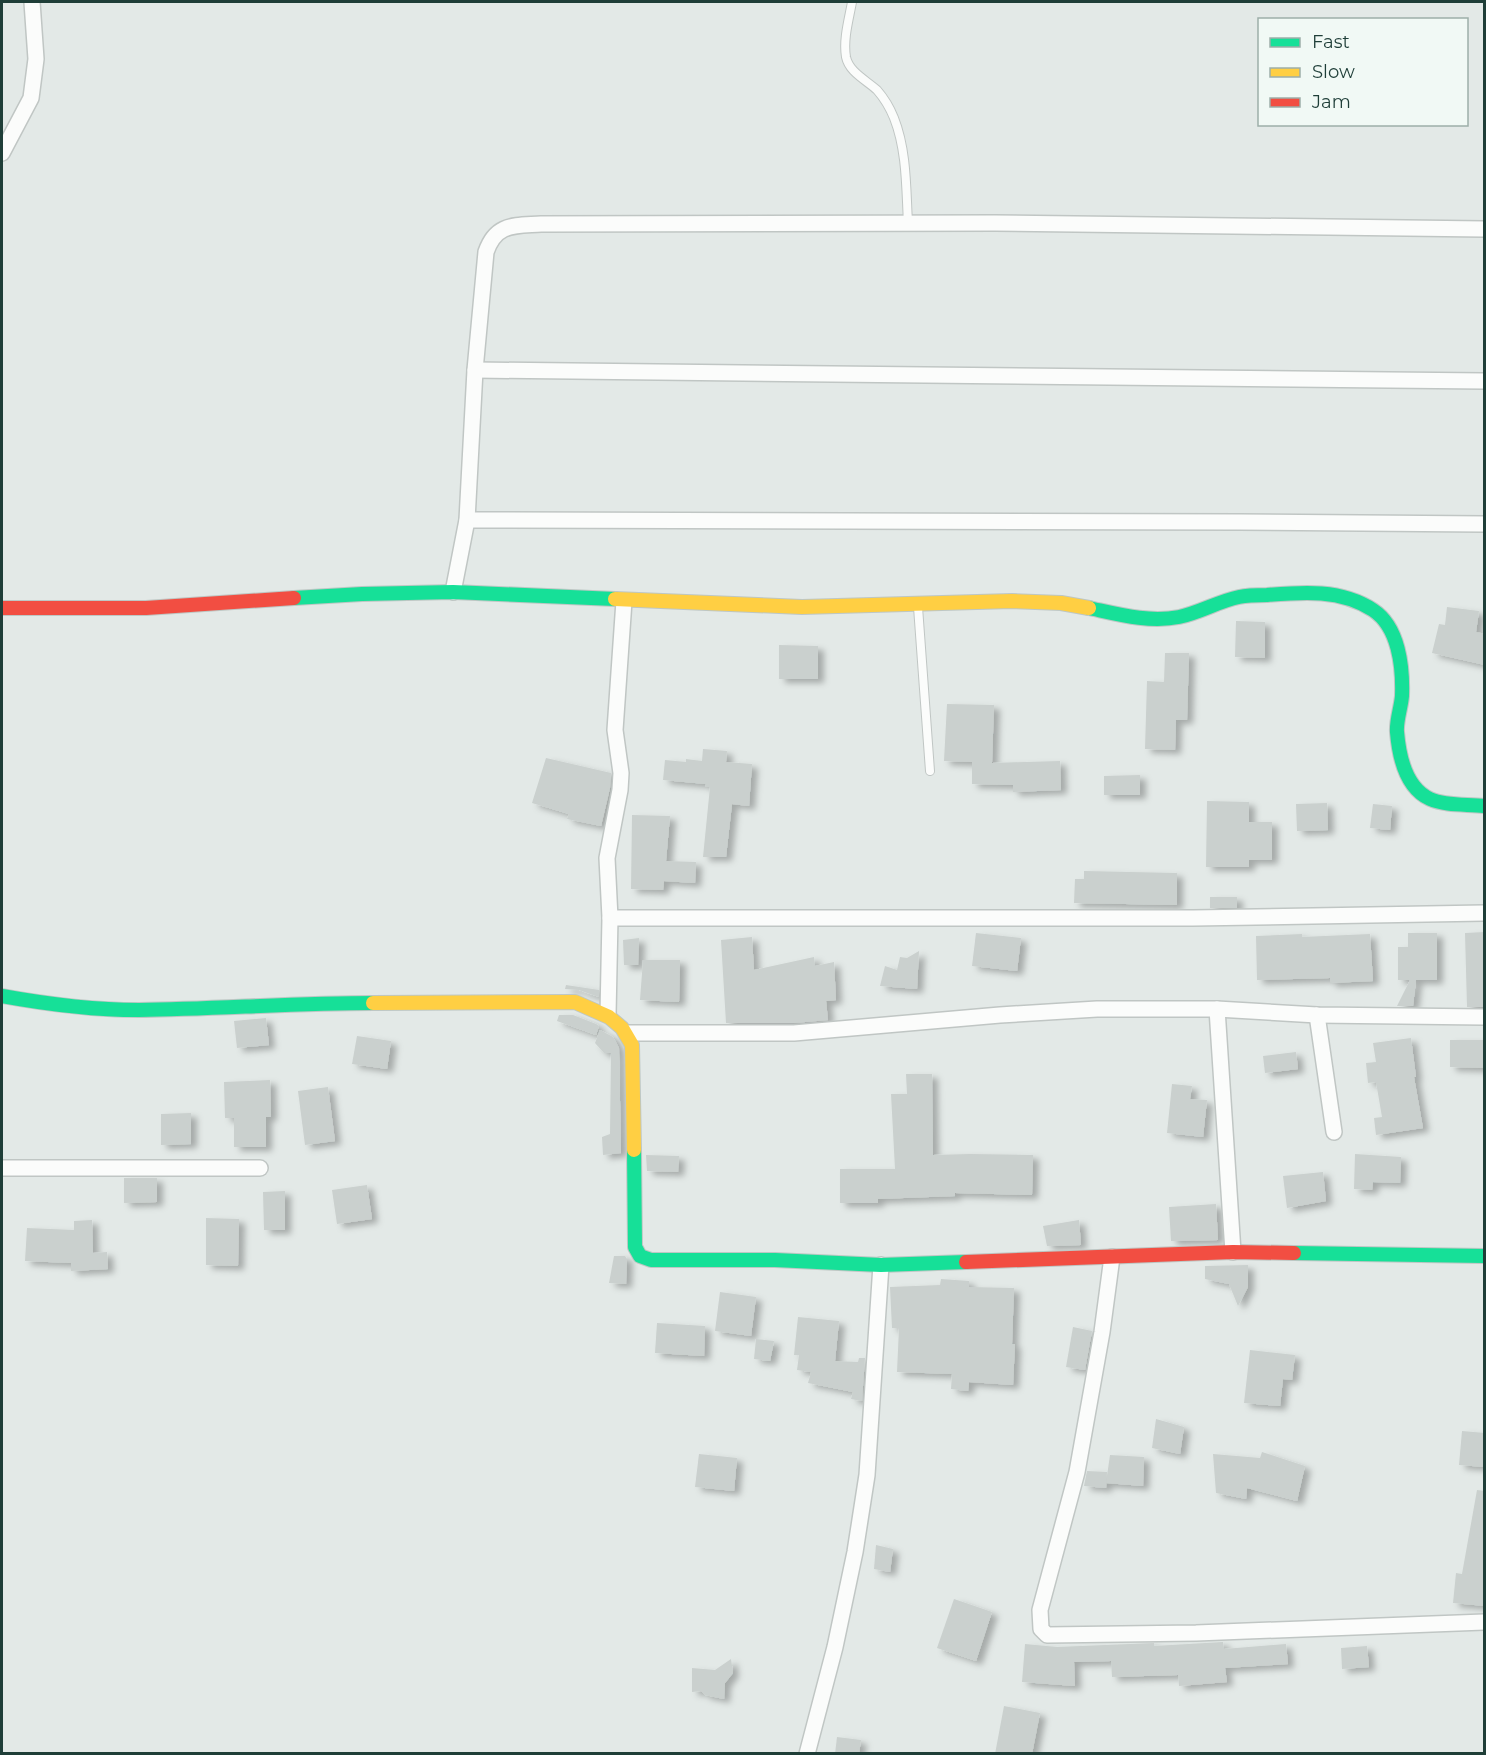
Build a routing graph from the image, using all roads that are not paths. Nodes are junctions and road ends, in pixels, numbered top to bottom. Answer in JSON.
{"nodes":[{"id":1,"x":32,"y":2,"type":"edge"},
{"id":2,"x":852,"y":2,"type":"edge"},
{"id":3,"x":2,"y":153,"type":"edge"},
{"id":4,"x":908,"y":223,"type":"junction"},
{"id":5,"x":1485,"y":229,"type":"edge"},
{"id":6,"x":475,"y":370,"type":"junction"},
{"id":7,"x":1485,"y":381,"type":"edge"},
{"id":8,"x":467,"y":520,"type":"junction"},
{"id":9,"x":1485,"y":524,"type":"edge"},
{"id":10,"x":453,"y":592,"type":"junction"},
{"id":11,"x":624,"y":601,"type":"junction"},
{"id":12,"x":918,"y":605,"type":"junction"},
{"id":13,"x":2,"y":608,"type":"edge"},
{"id":14,"x":930,"y":771,"type":"dead end"},
{"id":15,"x":1485,"y":806,"type":"edge"},
{"id":16,"x":1485,"y":913,"type":"edge"},
{"id":17,"x":610,"y":918,"type":"junction"},
{"id":18,"x":2,"y":996,"type":"edge"},
{"id":19,"x":1217,"y":1009,"type":"junction"},
{"id":20,"x":608,"y":1015,"type":"junction"},
{"id":21,"x":1317,"y":1015,"type":"junction"},
{"id":22,"x":1485,"y":1017,"type":"edge"},
{"id":23,"x":627,"y":1033,"type":"junction"},
{"id":24,"x":1334,"y":1132,"type":"dead end"},
{"id":25,"x":2,"y":1168,"type":"edge"},
{"id":26,"x":260,"y":1168,"type":"dead end"},
{"id":27,"x":1233,"y":1252,"type":"junction"},
{"id":28,"x":1485,"y":1256,"type":"edge"},
{"id":29,"x":1112,"y":1257,"type":"junction"},
{"id":30,"x":881,"y":1265,"type":"junction"},
{"id":31,"x":1485,"y":1622,"type":"edge"},
{"id":32,"x":807,"y":1754,"type":"edge"}],
"edges":[{"from":1,"to":3,"type":"street"},
{"from":2,"to":4,"type":"lane"},
{"from":4,"to":5,"type":"street"},
{"from":4,"to":6,"type":"street"},
{"from":6,"to":7,"type":"street"},
{"from":6,"to":8,"type":"street"},
{"from":8,"to":9,"type":"street"},
{"from":8,"to":10,"type":"street"},
{"from":10,"to":11,"type":"street"},
{"from":10,"to":13,"type":"street"},
{"from":11,"to":12,"type":"street"},
{"from":11,"to":17,"type":"street"},
{"from":12,"to":14,"type":"lane"},
{"from":12,"to":15,"type":"street"},
{"from":16,"to":17,"type":"street"},
{"from":17,"to":20,"type":"street"},
{"from":18,"to":20,"type":"street"},
{"from":19,"to":21,"type":"street"},
{"from":19,"to":23,"type":"street"},
{"from":19,"to":27,"type":"street"},
{"from":20,"to":23,"type":"street"},
{"from":21,"to":22,"type":"street"},
{"from":21,"to":24,"type":"street"},
{"from":23,"to":30,"type":"street"},
{"from":25,"to":26,"type":"street"},
{"from":27,"to":28,"type":"street"},
{"from":27,"to":29,"type":"street"},
{"from":29,"to":30,"type":"street"},
{"from":29,"to":31,"type":"street"},
{"from":30,"to":32,"type":"street"}]}
